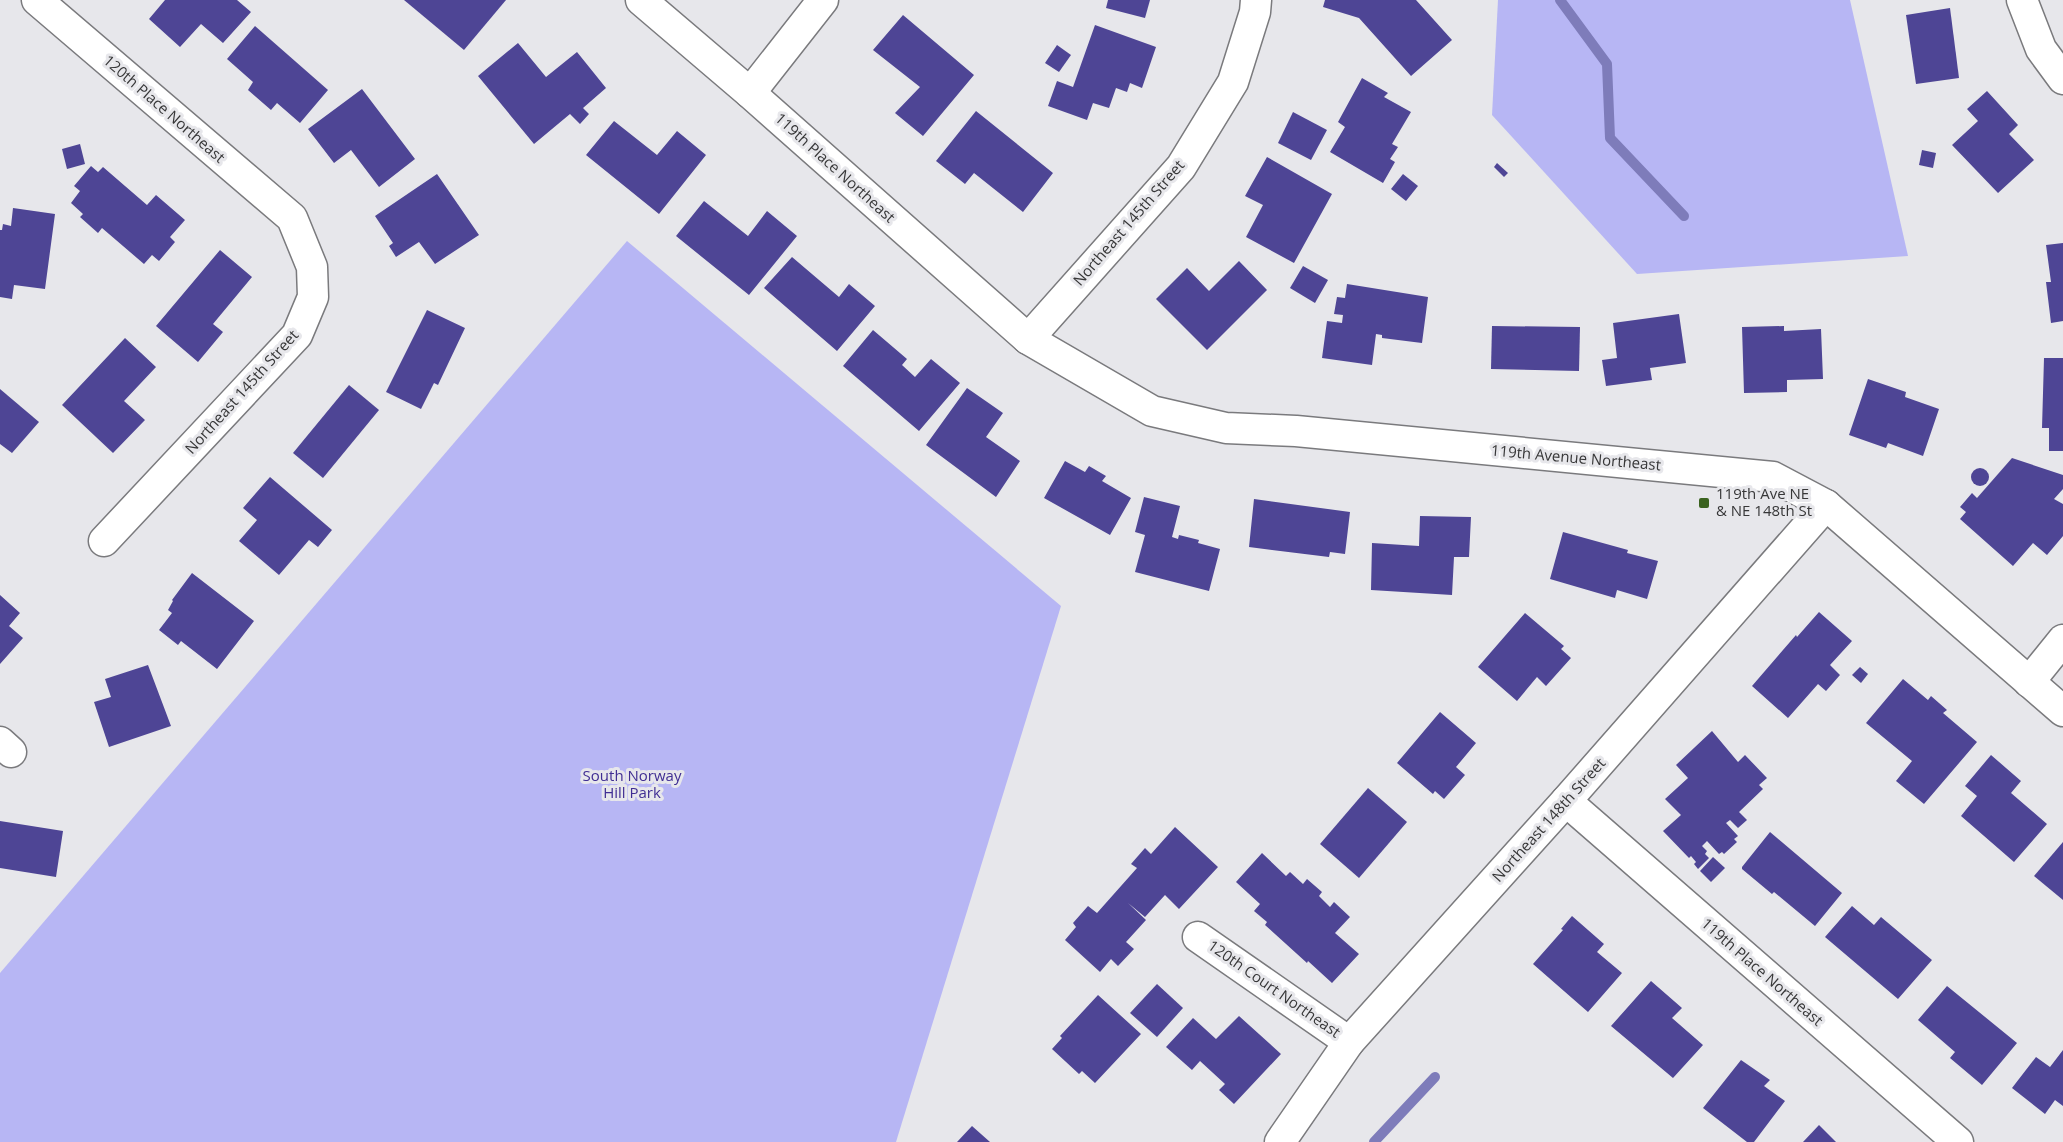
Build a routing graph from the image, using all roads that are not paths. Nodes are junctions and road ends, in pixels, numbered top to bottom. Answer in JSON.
{"nodes":[{"id":1,"x":37,"y":0,"type":"edge"},
{"id":2,"x":641,"y":0,"type":"edge"},
{"id":3,"x":823,"y":0,"type":"edge"},
{"id":4,"x":1256,"y":0,"type":"edge"},
{"id":5,"x":2022,"y":0,"type":"edge"},
{"id":6,"x":2063,"y":79,"type":"edge"},
{"id":7,"x":750,"y":93,"type":"junction"},
{"id":8,"x":292,"y":218,"type":"joint"},
{"id":9,"x":1028,"y":339,"type":"junction"},
{"id":10,"x":1826,"y":505,"type":"junction"},
{"id":11,"x":104,"y":541,"type":"dead end"},
{"id":12,"x":2063,"y":640,"type":"edge"},
{"id":13,"x":2029,"y":682,"type":"junction"},
{"id":14,"x":2063,"y":711,"type":"edge"},
{"id":15,"x":1566,"y":801,"type":"junction"},
{"id":16,"x":1198,"y":937,"type":"dead end"},
{"id":17,"x":1349,"y":1042,"type":"junction"},
{"id":18,"x":1281,"y":1142,"type":"edge"},
{"id":19,"x":1958,"y":1142,"type":"edge"}],
"edges":[{"from":1,"to":8,"type":"street","name":"120th Place Northeast"},
{"from":2,"to":7,"type":"street","name":"119th Place Northeast"},
{"from":3,"to":7,"type":"street"},
{"from":4,"to":9,"type":"street","name":"Northeast 145th Street"},
{"from":5,"to":6,"type":"street"},
{"from":7,"to":9,"type":"street","name":"119th Place Northeast"},
{"from":8,"to":11,"type":"street","name":"Northeast 145th Street"},
{"from":9,"to":10,"type":"street","name":"119th Avenue Northeast"},
{"from":10,"to":13,"type":"street","name":"119th Avenue Northeast"},
{"from":10,"to":15,"type":"street","name":"Northeast 148th Street"},
{"from":12,"to":13,"type":"street"},
{"from":13,"to":14,"type":"street","name":"119th Avenue Northeast"},
{"from":15,"to":17,"type":"street","name":"Northeast 148th Street"},
{"from":15,"to":19,"type":"street","name":"119th Place Northeast"},
{"from":16,"to":17,"type":"street","name":"120th Court Northeast"},
{"from":17,"to":18,"type":"street","name":"Northeast 148th Street"}]}
